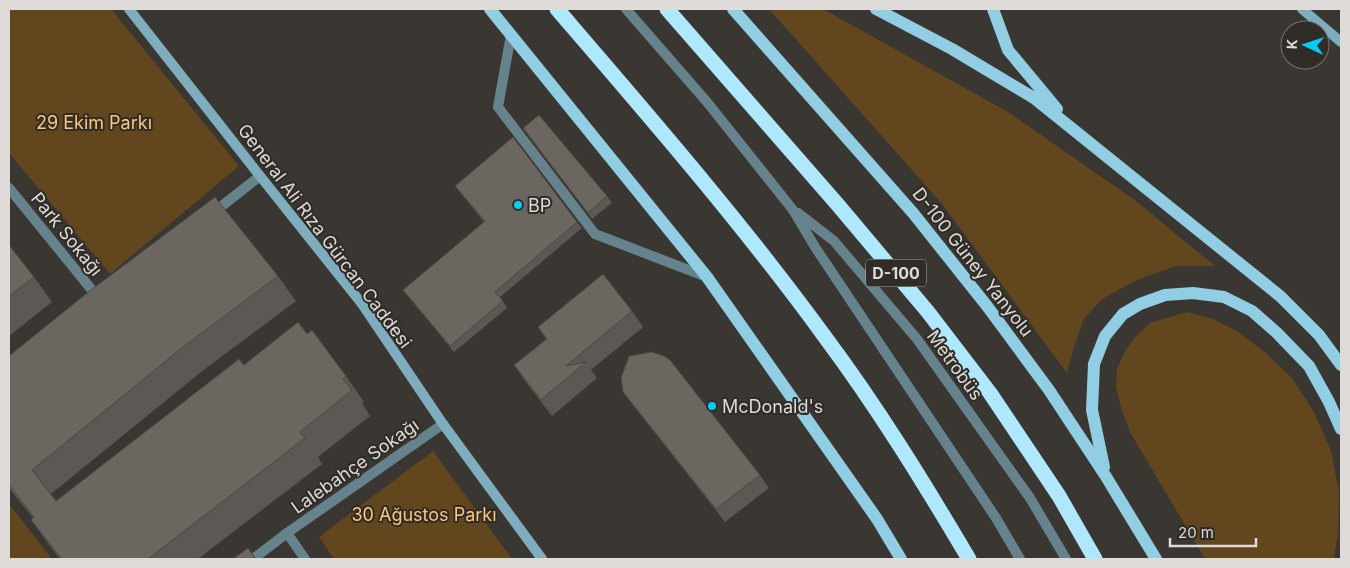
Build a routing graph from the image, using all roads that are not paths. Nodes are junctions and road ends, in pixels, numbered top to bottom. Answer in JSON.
{"nodes":[{"id":1,"x":130,"y":9,"type":"edge"},
{"id":2,"x":490,"y":9,"type":"edge"},
{"id":3,"x":557,"y":9,"type":"edge"},
{"id":4,"x":626,"y":9,"type":"edge"},
{"id":5,"x":667,"y":9,"type":"edge"},
{"id":6,"x":734,"y":9,"type":"edge"},
{"id":7,"x":876,"y":9,"type":"edge"},
{"id":8,"x":993,"y":9,"type":"edge"},
{"id":9,"x":1302,"y":9,"type":"edge"},
{"id":10,"x":511,"y":35,"type":"junction"},
{"id":11,"x":1341,"y":42,"type":"edge"},
{"id":12,"x":1071,"y":127,"type":"junction"},
{"id":13,"x":260,"y":176,"type":"junction"},
{"id":14,"x":9,"y":188,"type":"edge"},
{"id":15,"x":794,"y":210,"type":"junction"},
{"id":16,"x":207,"y":218,"type":"edge"},
{"id":17,"x":707,"y":277,"type":"junction"},
{"id":18,"x":101,"y":301,"type":"edge"},
{"id":19,"x":1341,"y":365,"type":"edge"},
{"id":20,"x":443,"y":424,"type":"junction"},
{"id":21,"x":1341,"y":429,"type":"edge"},
{"id":22,"x":1105,"y":475,"type":"junction"},
{"id":23,"x":877,"y":519,"type":"junction"},
{"id":24,"x":288,"y":534,"type":"junction"},
{"id":25,"x":253,"y":559,"type":"edge"},
{"id":26,"x":306,"y":559,"type":"edge"},
{"id":27,"x":542,"y":559,"type":"edge"},
{"id":28,"x":890,"y":559,"type":"edge"},
{"id":29,"x":901,"y":559,"type":"edge"},
{"id":30,"x":969,"y":559,"type":"edge"},
{"id":31,"x":1020,"y":559,"type":"edge"},
{"id":32,"x":1066,"y":559,"type":"edge"},
{"id":33,"x":1095,"y":559,"type":"edge"},
{"id":34,"x":1156,"y":559,"type":"edge"}],
"edges":[{"from":1,"to":13,"type":"main road","name":"General Ali Rıza Gürcan Caddesi"},
{"from":2,"to":10,"type":"main road"},
{"from":3,"to":30,"type":"highway"},
{"from":4,"to":15,"type":"street","name":"Metrobüs"},
{"from":5,"to":33,"type":"highway","number":"D-100"},
{"from":6,"to":22,"type":"main road","name":"D-100 Güney Yanyolu"},
{"from":7,"to":12,"type":"main road"},
{"from":8,"to":12,"type":"main road"},
{"from":9,"to":11,"type":"main road"},
{"from":10,"to":17,"type":"main road"},
{"from":10,"to":17,"type":"street"},
{"from":12,"to":19,"type":"main road"},
{"from":13,"to":16,"type":"street"},
{"from":13,"to":20,"type":"main road","name":"General Ali Rıza Gürcan Caddesi"},
{"from":14,"to":18,"type":"street","name":"Park Sokağı"},
{"from":15,"to":31,"type":"street","name":"Metrobüs"},
{"from":15,"to":32,"type":"street","name":"Metrobüs"},
{"from":17,"to":23,"type":"main road"},
{"from":20,"to":24,"type":"street","name":"Lalebahçe Sokağı"},
{"from":20,"to":27,"type":"main road","name":"General Ali Rıza Gürcan Caddesi"},
{"from":21,"to":22,"type":"main road"},
{"from":22,"to":34,"type":"main road","name":"D-100 Güney Yanyolu"},
{"from":23,"to":28,"type":"main road"},
{"from":23,"to":29,"type":"main road"},
{"from":24,"to":25,"type":"street"},
{"from":24,"to":26,"type":"street","name":"Lalebahçe Sokağı"}]}
